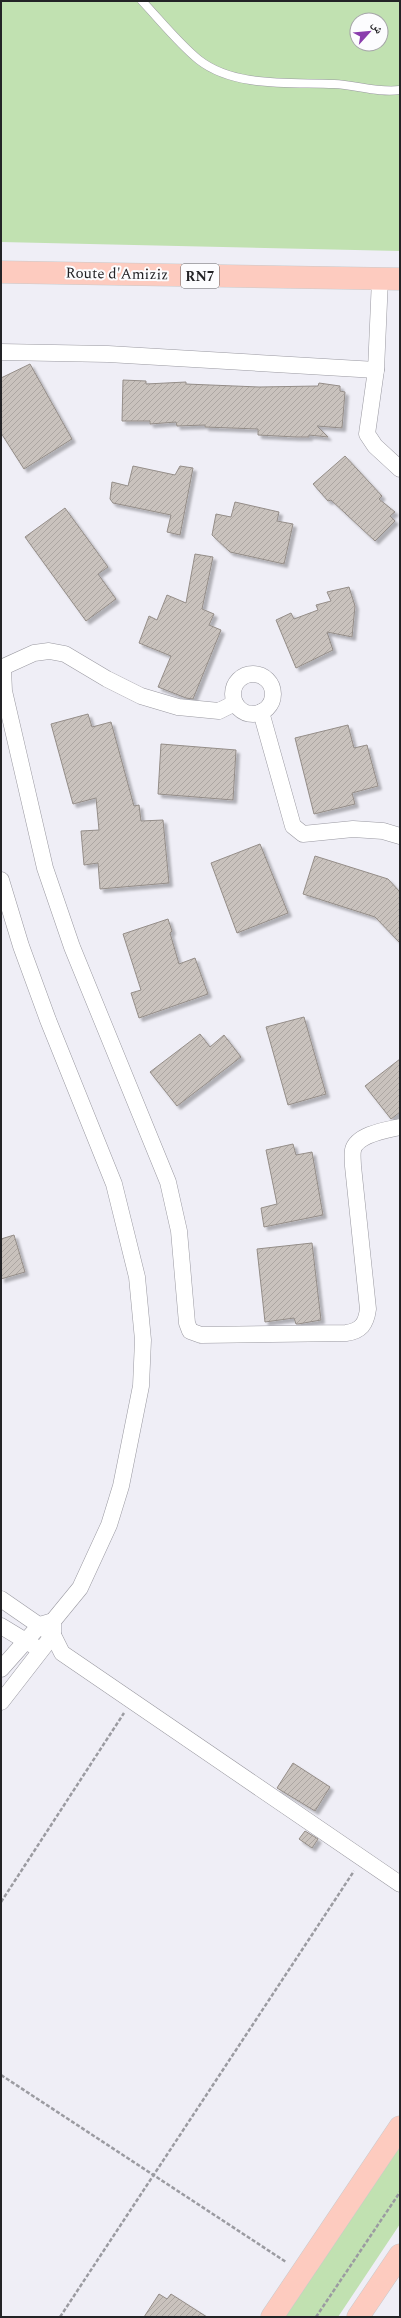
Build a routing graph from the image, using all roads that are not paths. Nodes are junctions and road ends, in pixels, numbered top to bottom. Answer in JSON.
{"nodes":[{"id":1,"x":142,"y":1,"type":"edge"},
{"id":2,"x":400,"y":90,"type":"edge"},
{"id":3,"x":1,"y":272,"type":"edge"},
{"id":4,"x":390,"y":279,"type":"edge"},
{"id":5,"x":1,"y":352,"type":"edge"},
{"id":6,"x":376,"y":370,"type":"junction"},
{"id":7,"x":400,"y":469,"type":"edge"},
{"id":8,"x":2,"y":668,"type":"edge"},
{"id":9,"x":235,"y":703,"type":"junction"},
{"id":10,"x":261,"y":712,"type":"junction"},
{"id":11,"x":400,"y":836,"type":"edge"},
{"id":12,"x":1,"y":880,"type":"edge"},
{"id":13,"x":400,"y":1127,"type":"edge"},
{"id":14,"x":1,"y":1599,"type":"edge"},
{"id":15,"x":1,"y":1626,"type":"edge"},
{"id":16,"x":49,"y":1627,"type":"junction"},
{"id":17,"x":26,"y":1641,"type":"junction"},
{"id":18,"x":42,"y":1652,"type":"junction"},
{"id":19,"x":62,"y":1653,"type":"junction"},
{"id":20,"x":1,"y":1669,"type":"edge"},
{"id":21,"x":1,"y":1702,"type":"edge"},
{"id":22,"x":400,"y":1884,"type":"edge"},
{"id":23,"x":400,"y":2127,"type":"edge"},
{"id":24,"x":400,"y":2255,"type":"edge"},
{"id":25,"x":272,"y":2317,"type":"edge"},
{"id":26,"x":358,"y":2317,"type":"edge"}],
"edges":[{"from":1,"to":2,"type":"lane"},
{"from":3,"to":4,"type":"main road","name":"Route d'Amiziz","number":"RN7"},
{"from":4,"to":6,"type":"street"},
{"from":5,"to":6,"type":"street"},
{"from":6,"to":7,"type":"street"},
{"from":8,"to":9,"type":"street"},
{"from":8,"to":13,"type":"street"},
{"from":9,"to":10,"type":"street"},
{"from":9,"to":10,"type":"street"},
{"from":10,"to":11,"type":"street"},
{"from":12,"to":16,"type":"street"},
{"from":14,"to":16,"type":"street"},
{"from":15,"to":17,"type":"street"},
{"from":16,"to":17,"type":"street"},
{"from":16,"to":18,"type":"street"},
{"from":16,"to":19,"type":"street"},
{"from":17,"to":18,"type":"street"},
{"from":17,"to":20,"type":"street"},
{"from":18,"to":19,"type":"street"},
{"from":18,"to":21,"type":"street"},
{"from":19,"to":22,"type":"street"},
{"from":23,"to":25,"type":"main road"},
{"from":24,"to":26,"type":"main road"}]}
